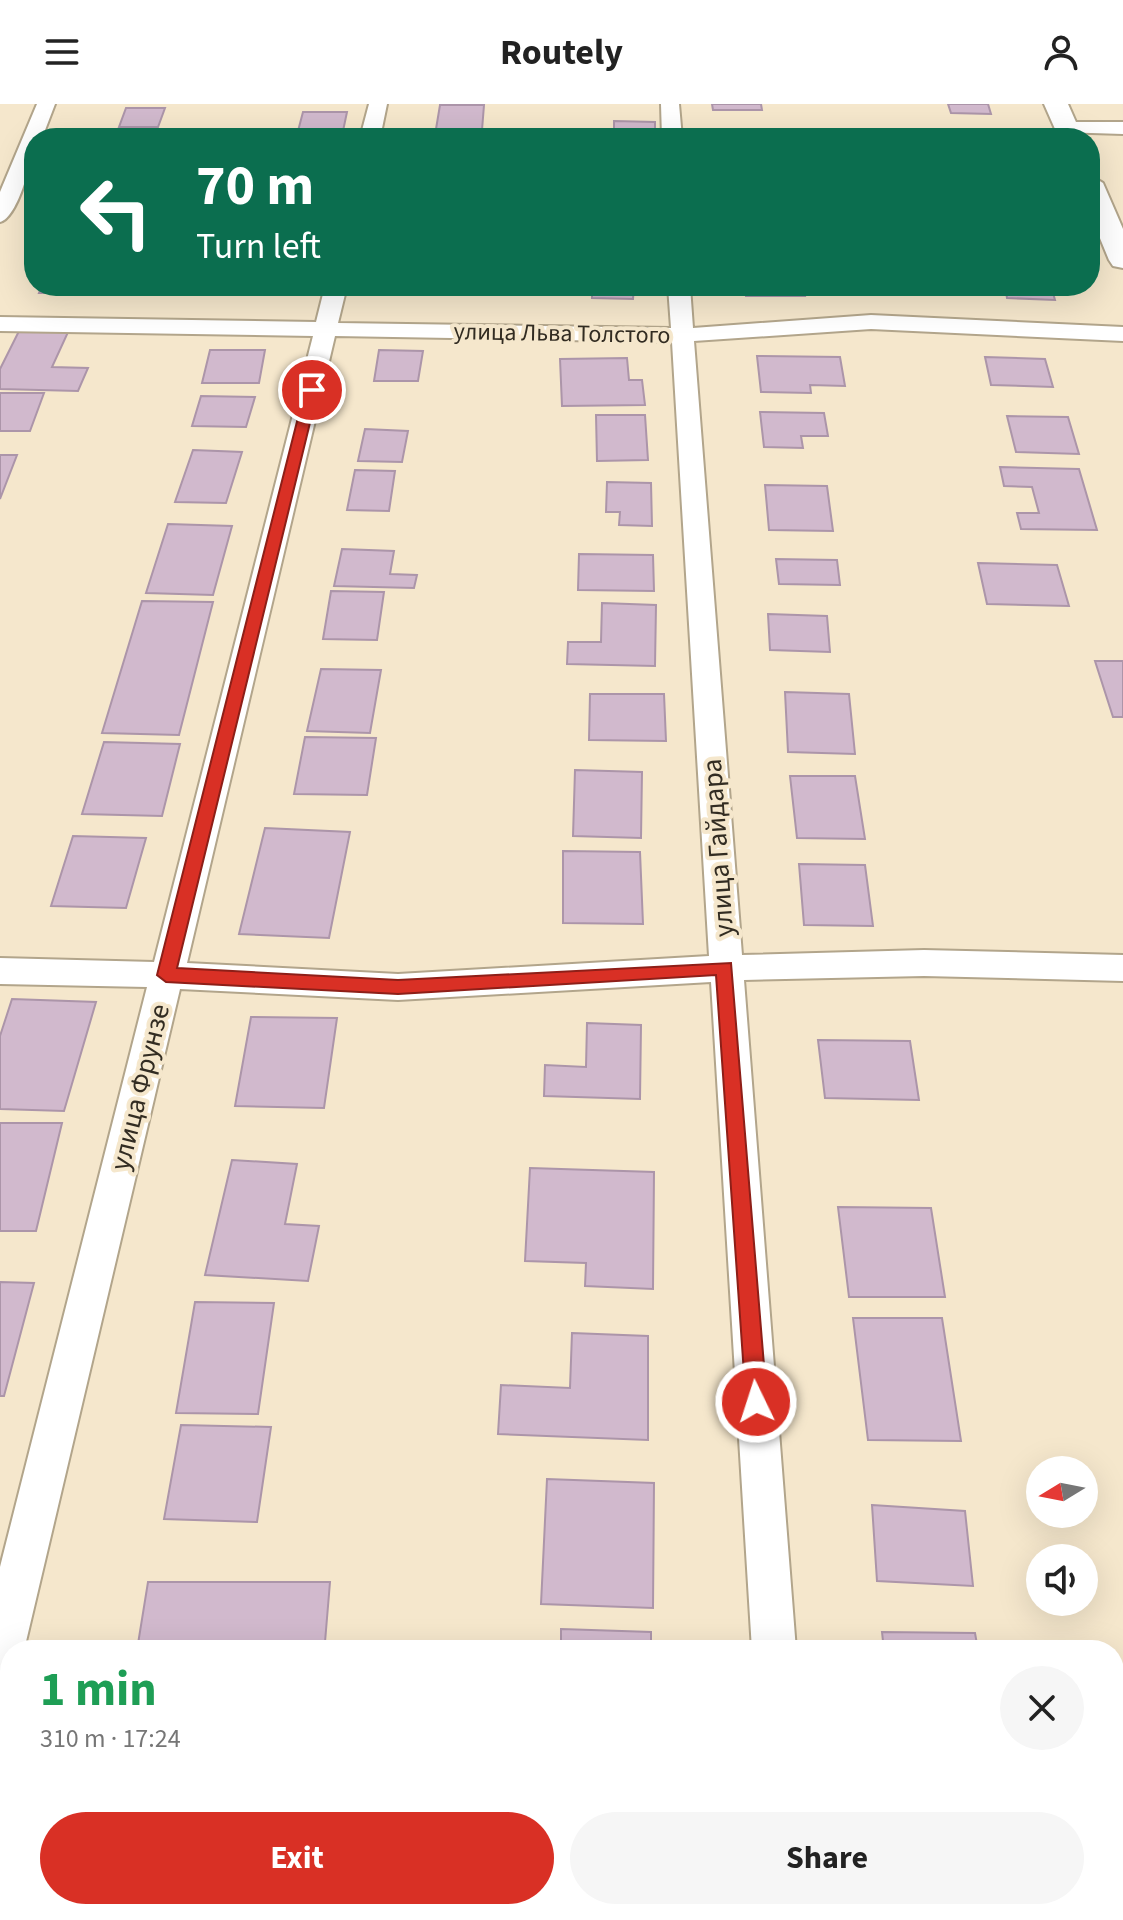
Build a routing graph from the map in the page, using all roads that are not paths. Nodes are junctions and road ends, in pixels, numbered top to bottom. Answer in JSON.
{"nodes":[{"id":1,"x":46,"y":104,"type":"edge"},
{"id":2,"x":378,"y":104,"type":"edge"},
{"id":3,"x":670,"y":104,"type":"edge"},
{"id":4,"x":1056,"y":104,"type":"edge"},
{"id":5,"x":36,"y":128,"type":"edge"},
{"id":6,"x":372,"y":128,"type":"edge"},
{"id":7,"x":671,"y":128,"type":"edge"},
{"id":8,"x":1067,"y":128,"type":"edge"},
{"id":9,"x":1123,"y":128,"type":"edge"},
{"id":10,"x":1100,"y":130,"type":"edge"},
{"id":11,"x":24,"y":158,"type":"edge"},
{"id":12,"x":1100,"y":206,"type":"edge"},
{"id":13,"x":0,"y":216,"type":"edge"},
{"id":14,"x":1123,"y":260,"type":"edge"},
{"id":15,"x":334,"y":296,"type":"edge"},
{"id":16,"x":680,"y":296,"type":"edge"},
{"id":17,"x":0,"y":324,"type":"edge"},
{"id":18,"x":327,"y":329,"type":"junction"},
{"id":19,"x":1123,"y":334,"type":"edge"},
{"id":20,"x":682,"y":335,"type":"junction"},
{"id":21,"x":725,"y":968,"type":"junction"},
{"id":22,"x":1123,"y":968,"type":"edge"},
{"id":23,"x":0,"y":971,"type":"edge"},
{"id":24,"x":166,"y":975,"type":"junction"},
{"id":25,"x":4,"y":1640,"type":"edge"},
{"id":26,"x":773,"y":1640,"type":"edge"}],
"edges":[{"from":1,"to":5,"type":"street"},
{"from":2,"to":6,"type":"street"},
{"from":3,"to":7,"type":"street"},
{"from":4,"to":8,"type":"street"},
{"from":9,"to":10,"type":"street"},
{"from":11,"to":13,"type":"street"},
{"from":12,"to":14,"type":"street"},
{"from":15,"to":18,"type":"street","name":"улица Фрунзе"},
{"from":16,"to":20,"type":"street","name":"улица Гайдара"},
{"from":17,"to":18,"type":"street","name":"улица Льва Толстого"},
{"from":18,"to":20,"type":"street","name":"улица Льва Толстого"},
{"from":18,"to":24,"type":"street","name":"улица Фрунзе"},
{"from":19,"to":20,"type":"street","name":"улица Льва Толстого"},
{"from":20,"to":21,"type":"street","name":"улица Гайдара"},
{"from":21,"to":22,"type":"street"},
{"from":21,"to":24,"type":"street"},
{"from":21,"to":26,"type":"street","name":"улица Гайдара"},
{"from":23,"to":24,"type":"street"},
{"from":24,"to":25,"type":"street","name":"улица Фрунзе"}]}
